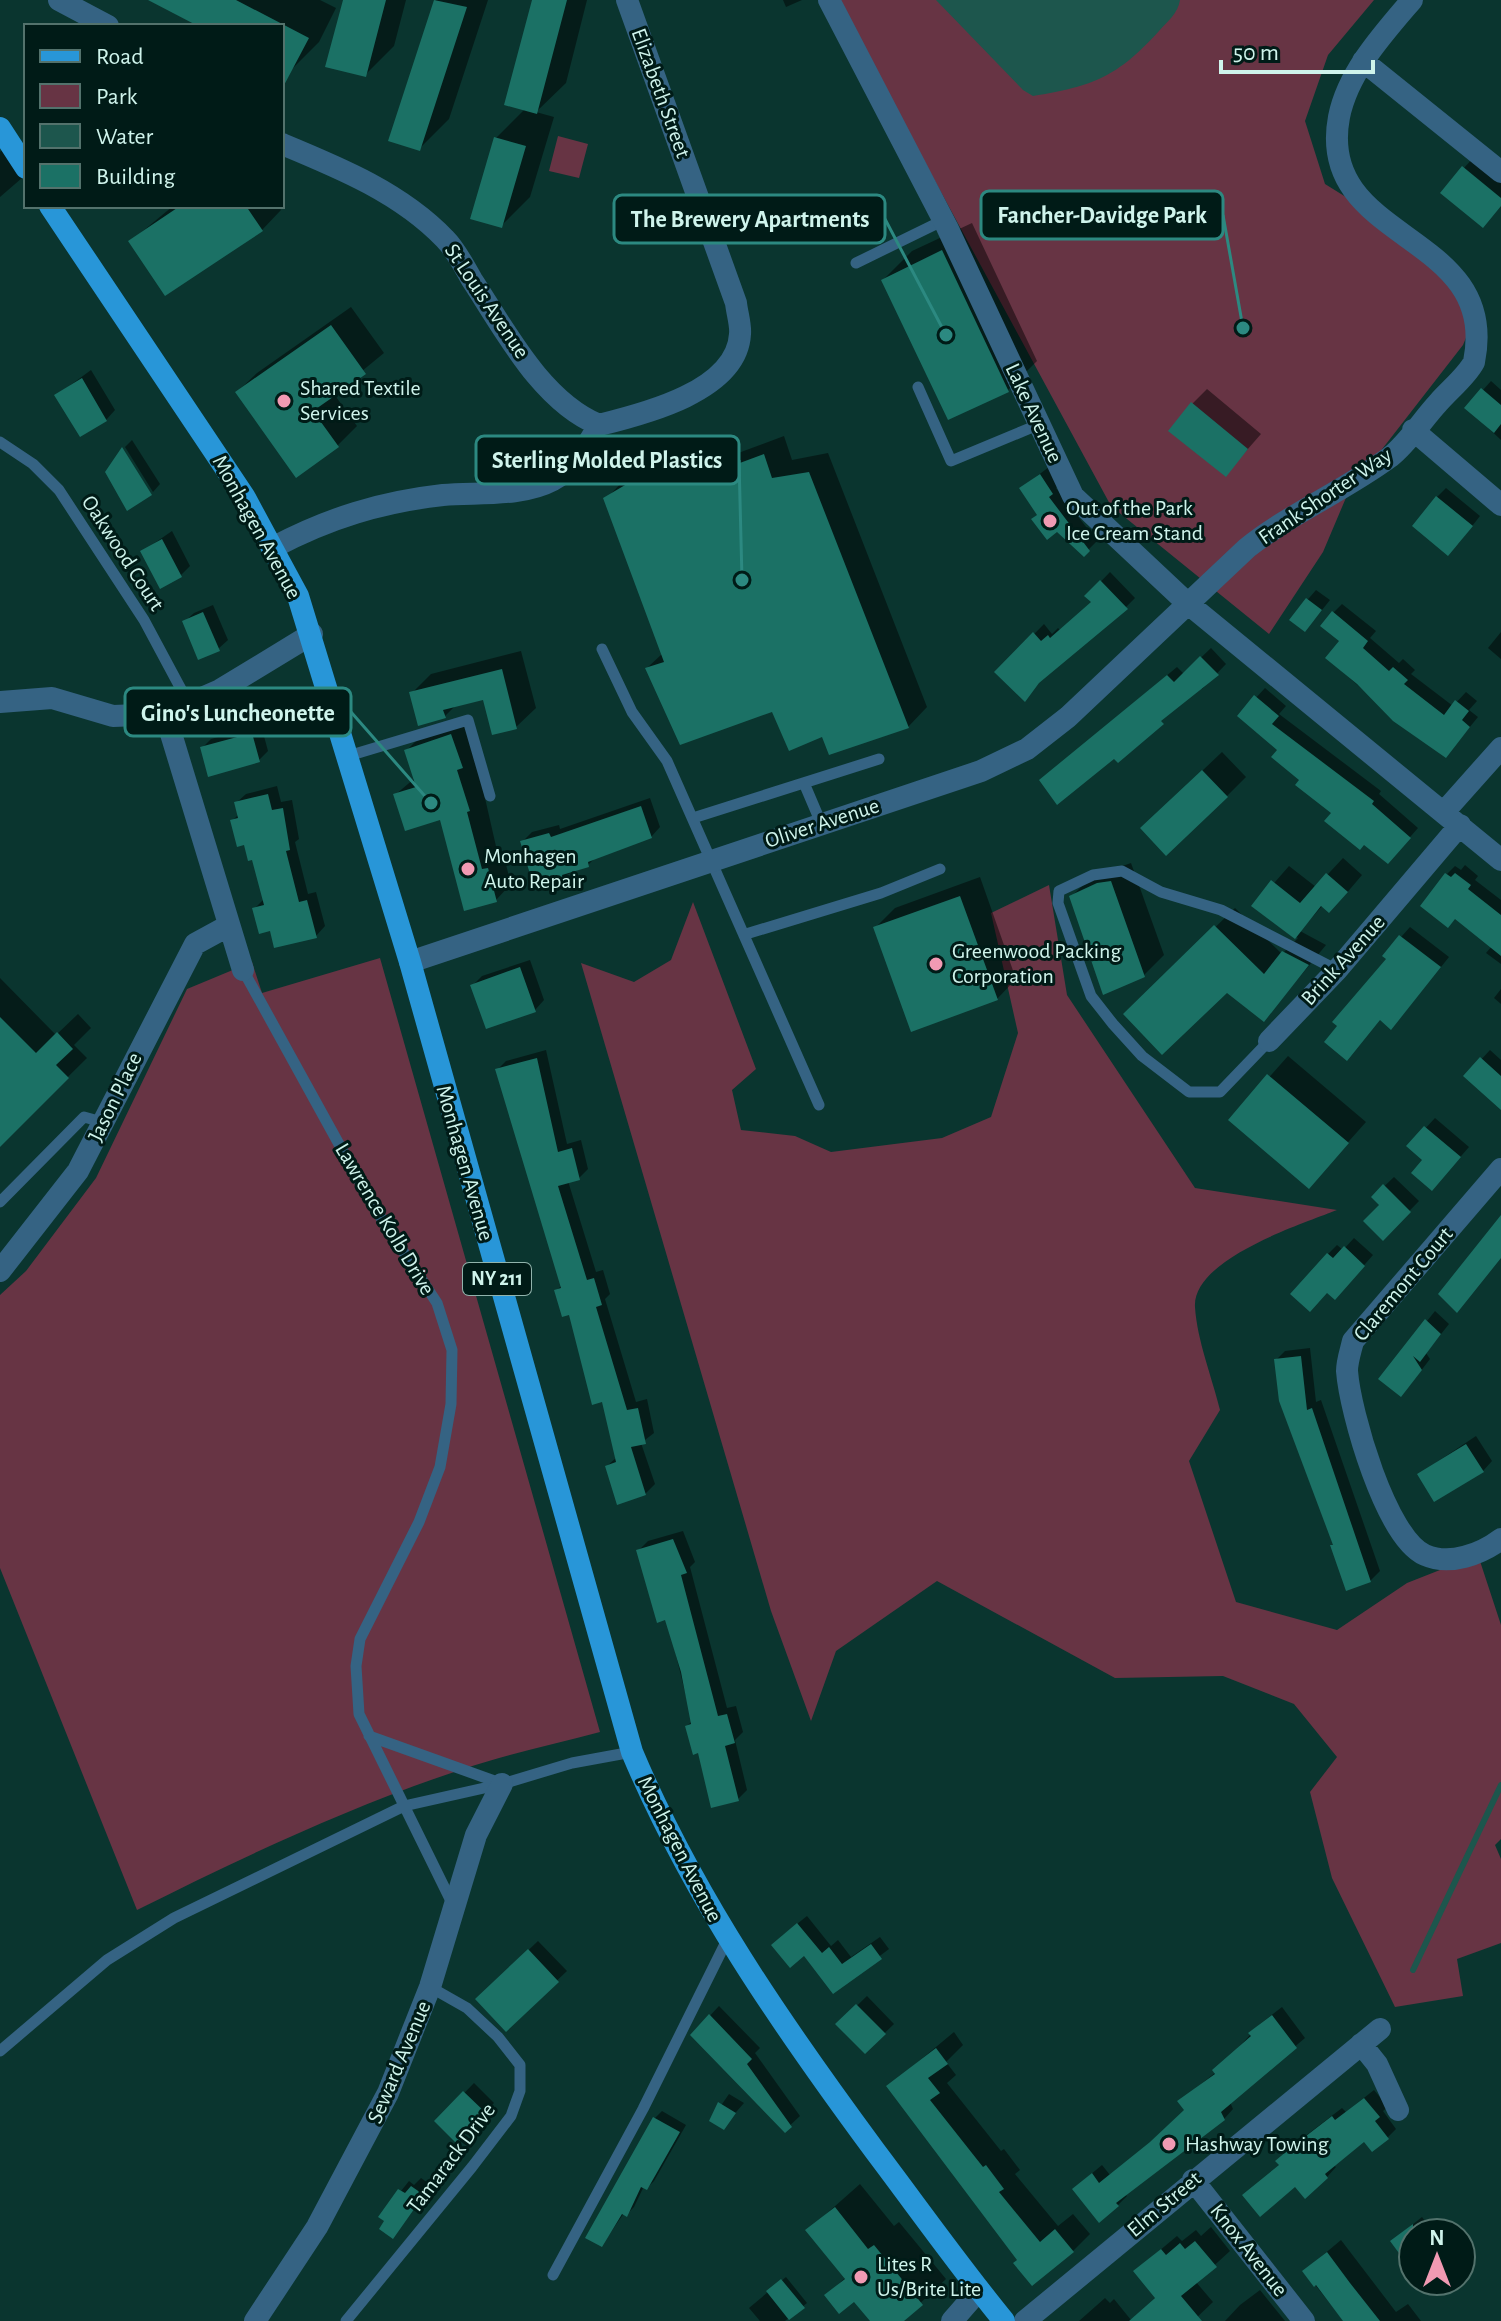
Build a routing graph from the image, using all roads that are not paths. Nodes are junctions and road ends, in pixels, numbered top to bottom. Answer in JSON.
{"nodes":[{"id":1,"x":59,"y":0,"type":"edge"},
{"id":2,"x":627,"y":0,"type":"edge"},
{"id":3,"x":829,"y":0,"type":"edge"},
{"id":4,"x":1412,"y":0,"type":"edge"},
{"id":5,"x":104,"y":24,"type":"edge"},
{"id":6,"x":1363,"y":61,"type":"junction"},
{"id":7,"x":0,"y":128,"type":"edge"},
{"id":8,"x":284,"y":145,"type":"edge"},
{"id":9,"x":24,"y":165,"type":"edge"},
{"id":10,"x":1501,"y":172,"type":"edge"},
{"id":11,"x":51,"y":208,"type":"edge"},
{"id":12,"x":944,"y":220,"type":"junction"},
{"id":13,"x":856,"y":263,"type":"dead end"},
{"id":14,"x":918,"y":387,"type":"dead end"},
{"id":15,"x":1040,"y":424,"type":"junction"},
{"id":16,"x":599,"y":425,"type":"junction"},
{"id":17,"x":1413,"y":430,"type":"junction"},
{"id":18,"x":0,"y":442,"type":"edge"},
{"id":19,"x":1501,"y":505,"type":"edge"},
{"id":20,"x":274,"y":547,"type":"junction"},
{"id":21,"x":1186,"y":602,"type":"junction"},
{"id":22,"x":312,"y":634,"type":"junction"},
{"id":23,"x":602,"y":649,"type":"dead end"},
{"id":24,"x":0,"y":702,"type":"edge"},
{"id":25,"x":189,"y":705,"type":"junction"},
{"id":26,"x":165,"y":714,"type":"junction"},
{"id":27,"x":1501,"y":748,"type":"edge"},
{"id":28,"x":348,"y":756,"type":"junction"},
{"id":29,"x":879,"y":759,"type":"dead end"},
{"id":30,"x":804,"y":783,"type":"junction"},
{"id":31,"x":490,"y":796,"type":"dead end"},
{"id":32,"x":693,"y":818,"type":"junction"},
{"id":33,"x":1452,"y":818,"type":"junction"},
{"id":34,"x":821,"y":823,"type":"junction"},
{"id":35,"x":713,"y":860,"type":"junction"},
{"id":36,"x":1501,"y":860,"type":"edge"},
{"id":37,"x":940,"y":869,"type":"dead end"},
{"id":38,"x":228,"y":926,"type":"junction"},
{"id":39,"x":746,"y":934,"type":"junction"},
{"id":40,"x":410,"y":962,"type":"junction"},
{"id":41,"x":243,"y":970,"type":"joint"},
{"id":42,"x":1337,"y":970,"type":"junction"},
{"id":43,"x":1269,"y":1041,"type":"joint"},
{"id":44,"x":819,"y":1105,"type":"dead end"},
{"id":45,"x":102,"y":1122,"type":"junction"},
{"id":46,"x":1501,"y":1169,"type":"edge"},
{"id":47,"x":0,"y":1202,"type":"edge"},
{"id":48,"x":0,"y":1271,"type":"edge"},
{"id":49,"x":1501,"y":1539,"type":"edge"},
{"id":50,"x":368,"y":1736,"type":"junction"},
{"id":51,"x":632,"y":1752,"type":"junction"},
{"id":52,"x":502,"y":1784,"type":"junction"},
{"id":53,"x":404,"y":1806,"type":"junction"},
{"id":54,"x":454,"y":1908,"type":"junction"},
{"id":55,"x":727,"y":1940,"type":"junction"},
{"id":56,"x":430,"y":1987,"type":"junction"},
{"id":57,"x":1380,"y":2029,"type":"dead end"},
{"id":58,"x":1361,"y":2044,"type":"junction"},
{"id":59,"x":0,"y":2051,"type":"edge"},
{"id":60,"x":1398,"y":2110,"type":"dead end"},
{"id":61,"x":1193,"y":2180,"type":"junction"},
{"id":62,"x":553,"y":2275,"type":"dead end"},
{"id":63,"x":979,"y":2290,"type":"junction"},
{"id":64,"x":255,"y":2321,"type":"edge"},
{"id":65,"x":346,"y":2321,"type":"edge"},
{"id":66,"x":952,"y":2321,"type":"edge"},
{"id":67,"x":1004,"y":2321,"type":"edge"},
{"id":68,"x":1025,"y":2321,"type":"edge"},
{"id":69,"x":1304,"y":2321,"type":"edge"}],
"edges":[{"from":1,"to":5,"type":"street"},
{"from":2,"to":16,"type":"street","name":"Elizabeth Street"},
{"from":3,"to":12,"type":"street","name":"Lake Avenue"},
{"from":4,"to":6,"type":"street","name":"Frank Shorter Way"},
{"from":6,"to":10,"type":"street"},
{"from":6,"to":17,"type":"street","name":"Frank Shorter Way"},
{"from":7,"to":9,"type":"main road"},
{"from":8,"to":16,"type":"street","name":"St Louis Avenue"},
{"from":11,"to":20,"type":"main road","name":"Monhagen Avenue","number":"NY 211"},
{"from":12,"to":13,"type":"lane"},
{"from":12,"to":15,"type":"street","name":"Lake Avenue"},
{"from":14,"to":15,"type":"lane"},
{"from":15,"to":21,"type":"street","name":"Lake Avenue"},
{"from":16,"to":20,"type":"street"},
{"from":17,"to":19,"type":"street"},
{"from":17,"to":21,"type":"street","name":"Frank Shorter Way"},
{"from":18,"to":25,"type":"lane","name":"Oakwood Court"},
{"from":20,"to":22,"type":"main road","name":"Monhagen Avenue","number":"NY 211"},
{"from":21,"to":33,"type":"street","name":"Lake Avenue"},
{"from":21,"to":34,"type":"street","name":"Oliver Avenue"},
{"from":22,"to":25,"type":"street"},
{"from":22,"to":28,"type":"main road","name":"Monhagen Avenue","number":"NY 211"},
{"from":23,"to":32,"type":"lane"},
{"from":24,"to":26,"type":"street"},
{"from":25,"to":26,"type":"street"},
{"from":26,"to":38,"type":"street","name":"Lawrence Kolb Drive"},
{"from":27,"to":33,"type":"street","name":"Brink Avenue"},
{"from":28,"to":31,"type":"lane"},
{"from":28,"to":40,"type":"main road","name":"Monhagen Avenue","number":"NY 211"},
{"from":29,"to":30,"type":"lane"},
{"from":30,"to":32,"type":"lane"},
{"from":30,"to":34,"type":"lane"},
{"from":32,"to":35,"type":"lane"},
{"from":33,"to":36,"type":"street","name":"Lake Avenue"},
{"from":33,"to":42,"type":"street","name":"Brink Avenue"},
{"from":34,"to":35,"type":"street","name":"Oliver Avenue"},
{"from":35,"to":39,"type":"lane"},
{"from":35,"to":40,"type":"street","name":"Oliver Avenue"},
{"from":37,"to":39,"type":"lane"},
{"from":38,"to":41,"type":"street","name":"Lawrence Kolb Drive"},
{"from":38,"to":45,"type":"street","name":"Jason Place"},
{"from":39,"to":44,"type":"lane"},
{"from":40,"to":51,"type":"main road","name":"Monhagen Avenue","number":"NY 211"},
{"from":41,"to":50,"type":"lane","name":"Lawrence Kolb Drive"},
{"from":42,"to":43,"type":"street","name":"Brink Avenue"},
{"from":42,"to":43,"type":"lane","name":"Brink Avenue"},
{"from":45,"to":47,"type":"lane"},
{"from":45,"to":48,"type":"street","name":"Jason Place"},
{"from":46,"to":49,"type":"street","name":"Claremont Court"},
{"from":50,"to":52,"type":"lane"},
{"from":50,"to":53,"type":"lane","name":"Lawrence Kolb Drive"},
{"from":51,"to":52,"type":"lane"},
{"from":51,"to":55,"type":"main road","name":"Monhagen Avenue","number":"NY 211"},
{"from":52,"to":53,"type":"lane"},
{"from":52,"to":54,"type":"street","name":"Seward Avenue"},
{"from":53,"to":54,"type":"lane","name":"Lawrence Kolb Drive"},
{"from":53,"to":59,"type":"lane"},
{"from":54,"to":56,"type":"street","name":"Seward Avenue"},
{"from":55,"to":62,"type":"lane"},
{"from":55,"to":63,"type":"main road","name":"Monhagen Avenue","number":"NY 211"},
{"from":56,"to":64,"type":"street","name":"Seward Avenue"},
{"from":56,"to":65,"type":"lane","name":"Tamarack Drive"},
{"from":57,"to":58,"type":"street","name":"Elm Street"},
{"from":58,"to":60,"type":"street"},
{"from":58,"to":61,"type":"street","name":"Elm Street"},
{"from":61,"to":68,"type":"street","name":"Elm Street"},
{"from":61,"to":69,"type":"street","name":"Knox Avenue"},
{"from":63,"to":66,"type":"street"},
{"from":63,"to":67,"type":"main road","name":"Monhagen Avenue","number":"NY 211"}]}
